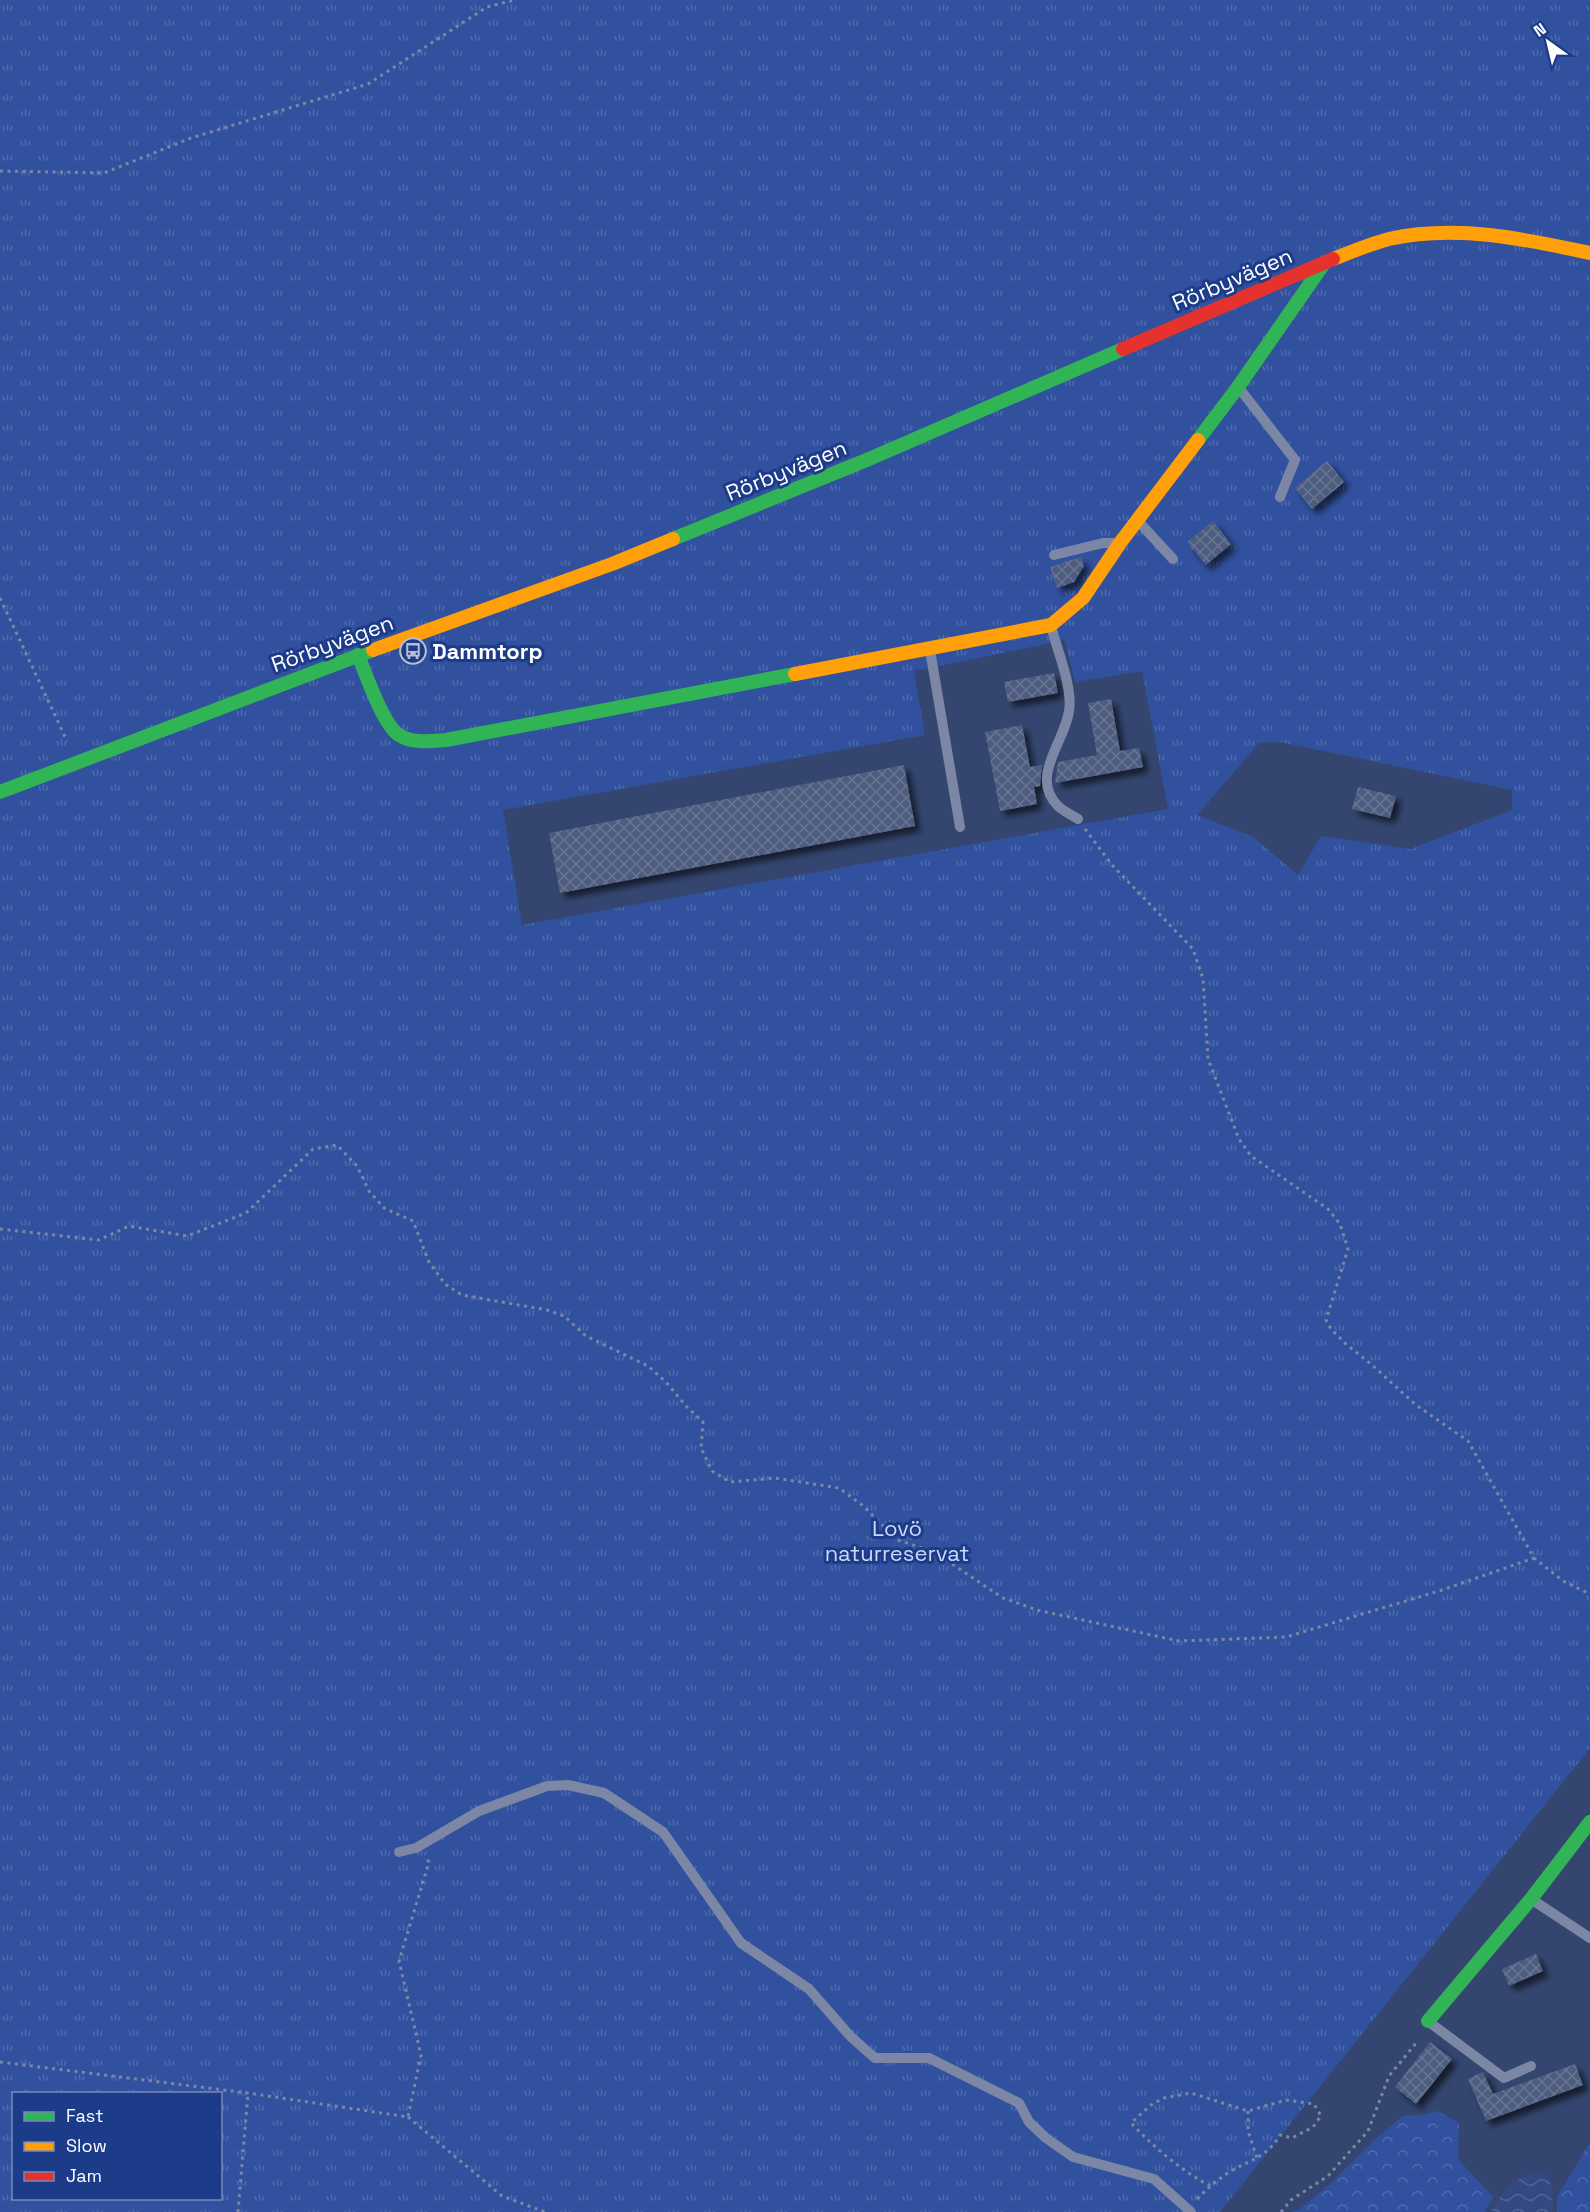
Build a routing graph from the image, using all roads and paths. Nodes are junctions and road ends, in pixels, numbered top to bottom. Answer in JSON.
{"nodes":[{"id":1,"x":514,"y":0,"type":"edge"},
{"id":2,"x":0,"y":171,"type":"edge"},
{"id":3,"x":1590,"y":253,"type":"edge"},
{"id":4,"x":1325,"y":262,"type":"junction"},
{"id":5,"x":1238,"y":387,"type":"junction"},
{"id":6,"x":1280,"y":497,"type":"dead end"},
{"id":7,"x":1138,"y":520,"type":"junction"},
{"id":8,"x":1120,"y":543,"type":"junction"},
{"id":9,"x":1054,"y":555,"type":"dead end"},
{"id":10,"x":1173,"y":559,"type":"dead end"},
{"id":11,"x":0,"y":598,"type":"edge"},
{"id":12,"x":1051,"y":625,"type":"junction"},
{"id":13,"x":930,"y":650,"type":"junction"},
{"id":14,"x":358,"y":656,"type":"junction"},
{"id":15,"x":77,"y":762,"type":"junction"},
{"id":16,"x":0,"y":792,"type":"edge"},
{"id":17,"x":1078,"y":819,"type":"joint"},
{"id":18,"x":960,"y":827,"type":"dead end"},
{"id":19,"x":0,"y":1229,"type":"edge"},
{"id":20,"x":1534,"y":1558,"type":"junction"},
{"id":21,"x":1590,"y":1594,"type":"edge"},
{"id":22,"x":1590,"y":1822,"type":"edge"},
{"id":23,"x":416,"y":1848,"type":"junction"},
{"id":24,"x":399,"y":1852,"type":"dead end"},
{"id":25,"x":1531,"y":1899,"type":"junction"},
{"id":26,"x":1590,"y":1938,"type":"edge"},
{"id":27,"x":1428,"y":2021,"type":"junction"},
{"id":28,"x":0,"y":2062,"type":"edge"},
{"id":29,"x":1531,"y":2066,"type":"dead end"},
{"id":30,"x":248,"y":2093,"type":"junction"},
{"id":31,"x":1248,"y":2111,"type":"junction"},
{"id":32,"x":408,"y":2117,"type":"junction"},
{"id":33,"x":1257,"y":2158,"type":"junction"},
{"id":34,"x":1210,"y":2186,"type":"junction"},
{"id":35,"x":1190,"y":2210,"type":"edge"},
{"id":36,"x":238,"y":2212,"type":"edge"},
{"id":37,"x":545,"y":2212,"type":"edge"},
{"id":38,"x":1281,"y":2212,"type":"edge"}],
"edges":[{"from":1,"to":2,"type":"path"},
{"from":3,"to":4,"type":"street","name":"Rörbyvägen"},
{"from":4,"to":5,"type":"street"},
{"from":4,"to":14,"type":"street","name":"Rörbyvägen"},
{"from":5,"to":6,"type":"lane"},
{"from":5,"to":7,"type":"street"},
{"from":7,"to":8,"type":"street"},
{"from":7,"to":10,"type":"lane"},
{"from":8,"to":9,"type":"lane"},
{"from":8,"to":12,"type":"street"},
{"from":11,"to":15,"type":"path"},
{"from":12,"to":13,"type":"street"},
{"from":12,"to":17,"type":"lane"},
{"from":13,"to":14,"type":"street"},
{"from":13,"to":18,"type":"lane"},
{"from":14,"to":15,"type":"street","name":"Rörbyvägen"},
{"from":15,"to":16,"type":"street","name":"Rörbyvägen"},
{"from":17,"to":20,"type":"path"},
{"from":19,"to":20,"type":"path"},
{"from":20,"to":21,"type":"path"},
{"from":22,"to":25,"type":"street"},
{"from":23,"to":24,"type":"lane"},
{"from":23,"to":32,"type":"path"},
{"from":23,"to":35,"type":"lane"},
{"from":25,"to":26,"type":"lane"},
{"from":25,"to":27,"type":"street"},
{"from":27,"to":29,"type":"lane"},
{"from":27,"to":38,"type":"path"},
{"from":28,"to":30,"type":"path"},
{"from":30,"to":32,"type":"path"},
{"from":30,"to":36,"type":"path"},
{"from":31,"to":33,"type":"path"},
{"from":31,"to":33,"type":"path"},
{"from":31,"to":34,"type":"path"},
{"from":32,"to":37,"type":"path"},
{"from":33,"to":34,"type":"path"},
{"from":34,"to":35,"type":"path"}]}
